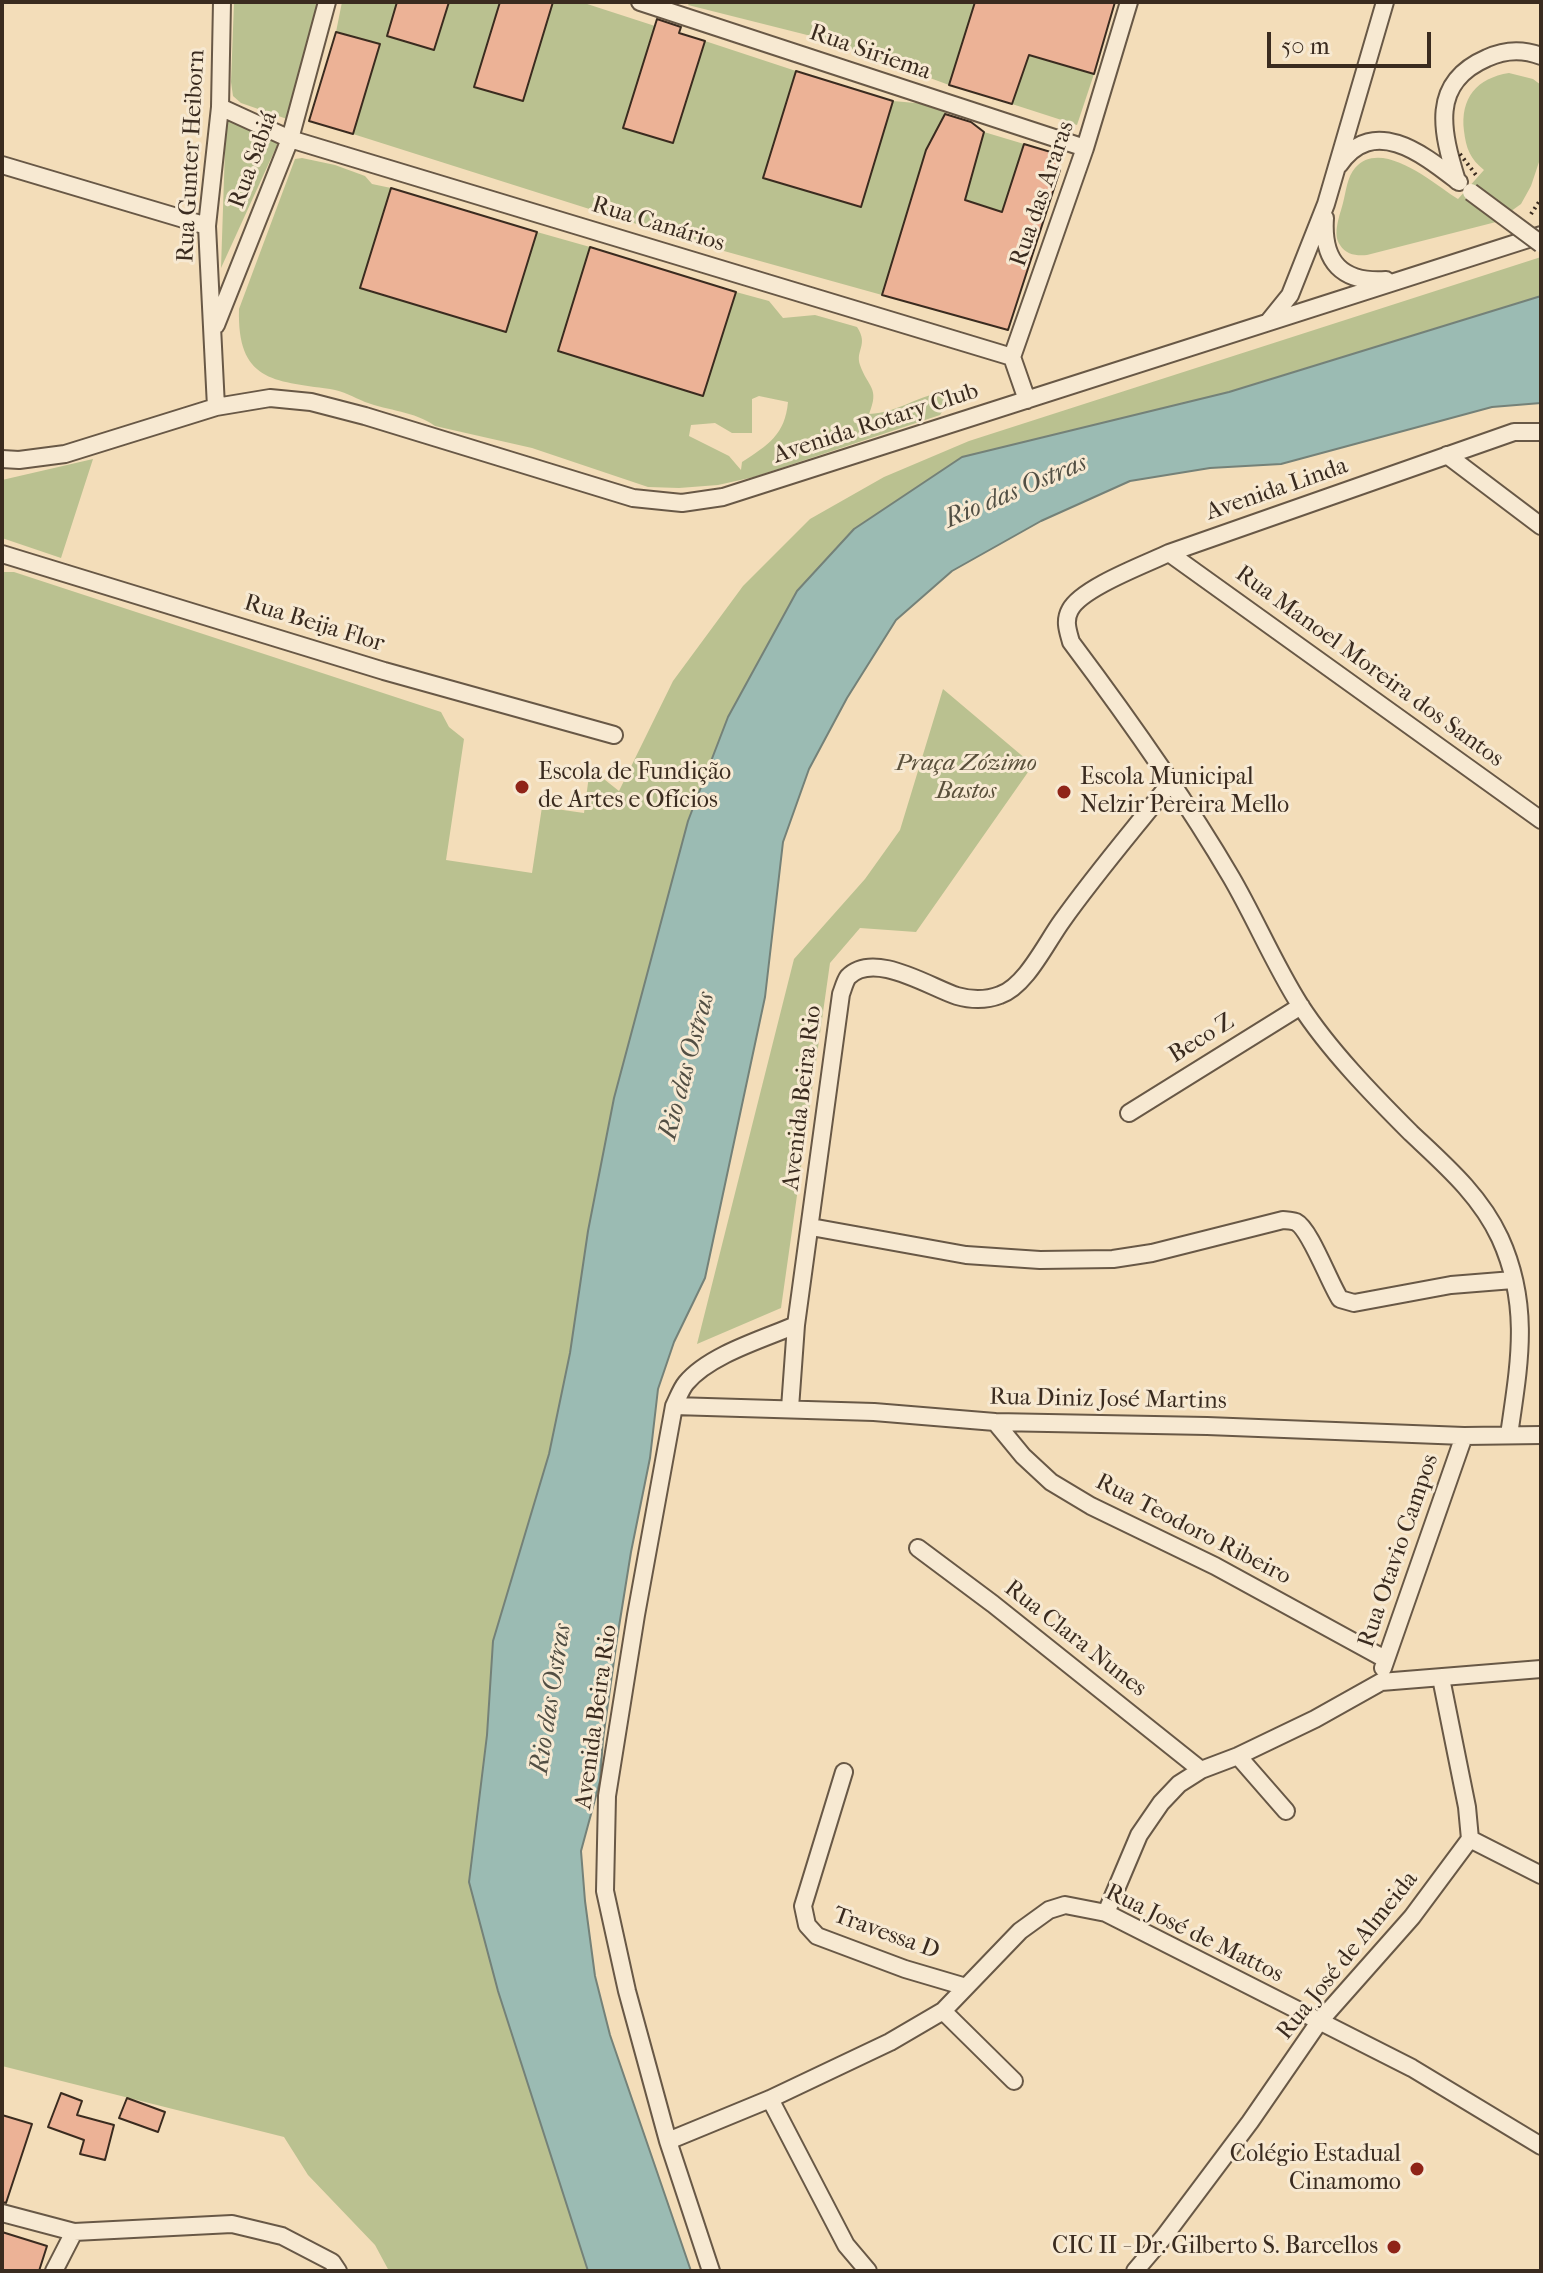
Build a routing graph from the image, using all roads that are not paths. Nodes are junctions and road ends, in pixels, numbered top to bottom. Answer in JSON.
{"nodes":[{"id":1,"x":222,"y":2,"type":"edge"},
{"id":2,"x":327,"y":2,"type":"edge"},
{"id":3,"x":640,"y":2,"type":"edge"},
{"id":4,"x":1129,"y":2,"type":"edge"},
{"id":5,"x":1385,"y":2,"type":"edge"},
{"id":6,"x":1541,"y":56,"type":"edge"},
{"id":7,"x":220,"y":107,"type":"junction"},
{"id":8,"x":290,"y":139,"type":"junction"},
{"id":9,"x":1085,"y":148,"type":"junction"},
{"id":10,"x":2,"y":165,"type":"edge"},
{"id":11,"x":1336,"y":170,"type":"junction"},
{"id":12,"x":1457,"y":181,"type":"junction"},
{"id":13,"x":1326,"y":204,"type":"junction"},
{"id":14,"x":207,"y":226,"type":"junction"},
{"id":15,"x":1541,"y":235,"type":"edge"},
{"id":16,"x":1541,"y":244,"type":"edge"},
{"id":17,"x":1414,"y":276,"type":"junction"},
{"id":18,"x":1266,"y":324,"type":"junction"},
{"id":19,"x":214,"y":330,"type":"junction"},
{"id":20,"x":1012,"y":357,"type":"junction"},
{"id":21,"x":1027,"y":400,"type":"junction"},
{"id":22,"x":216,"y":407,"type":"junction"},
{"id":23,"x":1541,"y":432,"type":"edge"},
{"id":24,"x":1447,"y":455,"type":"junction"},
{"id":25,"x":2,"y":459,"type":"edge"},
{"id":26,"x":1541,"y":526,"type":"edge"},
{"id":27,"x":1169,"y":553,"type":"junction"},
{"id":28,"x":2,"y":554,"type":"edge"},
{"id":29,"x":614,"y":735,"type":"dead end"},
{"id":30,"x":1172,"y":781,"type":"junction"},
{"id":31,"x":1541,"y":820,"type":"edge"},
{"id":32,"x":1301,"y":1006,"type":"junction"},
{"id":33,"x":1129,"y":1113,"type":"dead end"},
{"id":34,"x":811,"y":1227,"type":"junction"},
{"id":35,"x":1513,"y":1280,"type":"junction"},
{"id":36,"x":796,"y":1325,"type":"junction"},
{"id":37,"x":674,"y":1406,"type":"junction"},
{"id":38,"x":790,"y":1408,"type":"junction"},
{"id":39,"x":995,"y":1422,"type":"junction"},
{"id":40,"x":1509,"y":1435,"type":"junction"},
{"id":41,"x":1541,"y":1435,"type":"edge"},
{"id":42,"x":1464,"y":1436,"type":"junction"},
{"id":43,"x":918,"y":1548,"type":"dead end"},
{"id":44,"x":1385,"y":1659,"type":"junction"},
{"id":45,"x":1541,"y":1669,"type":"edge"},
{"id":46,"x":1441,"y":1678,"type":"junction"},
{"id":47,"x":1381,"y":1682,"type":"junction"},
{"id":48,"x":1238,"y":1756,"type":"junction"},
{"id":49,"x":1201,"y":1770,"type":"junction"},
{"id":50,"x":844,"y":1772,"type":"dead end"},
{"id":51,"x":1286,"y":1811,"type":"dead end"},
{"id":52,"x":1470,"y":1839,"type":"junction"},
{"id":53,"x":1541,"y":1875,"type":"edge"},
{"id":54,"x":1106,"y":1913,"type":"junction"},
{"id":55,"x":966,"y":1987,"type":"junction"},
{"id":56,"x":943,"y":2011,"type":"junction"},
{"id":57,"x":1319,"y":2022,"type":"junction"},
{"id":58,"x":1014,"y":2081,"type":"dead end"},
{"id":59,"x":770,"y":2099,"type":"junction"},
{"id":60,"x":668,"y":2141,"type":"junction"},
{"id":61,"x":1541,"y":2146,"type":"edge"},
{"id":62,"x":2,"y":2213,"type":"edge"},
{"id":63,"x":74,"y":2232,"type":"junction"},
{"id":64,"x":54,"y":2271,"type":"edge"},
{"id":65,"x":338,"y":2271,"type":"edge"},
{"id":66,"x":711,"y":2271,"type":"edge"},
{"id":67,"x":868,"y":2271,"type":"edge"},
{"id":68,"x":1135,"y":2271,"type":"edge"}],
"edges":[{"from":1,"to":7,"type":"street","name":"Rua Gunter Heiborn"},
{"from":2,"to":8,"type":"street","name":"Rua Sabiá"},
{"from":3,"to":9,"type":"street","name":"Rua Siriema"},
{"from":4,"to":9,"type":"street","name":"Rua das Araras"},
{"from":5,"to":11,"type":"street"},
{"from":6,"to":12,"type":"street"},
{"from":7,"to":8,"type":"street","name":"Rua Canários"},
{"from":7,"to":14,"type":"street","name":"Rua Gunter Heiborn"},
{"from":8,"to":19,"type":"street","name":"Rua Sabiá"},
{"from":8,"to":20,"type":"street","name":"Rua Canários"},
{"from":9,"to":20,"type":"street","name":"Rua das Araras"},
{"from":10,"to":14,"type":"street"},
{"from":11,"to":12,"type":"street"},
{"from":11,"to":13,"type":"street"},
{"from":12,"to":16,"type":"street","bridge":true},
{"from":13,"to":17,"type":"street"},
{"from":13,"to":18,"type":"street"},
{"from":14,"to":19,"type":"street","name":"Rua Gunter Heiborn"},
{"from":15,"to":17,"type":"street","name":"Avenida Rotary Club"},
{"from":17,"to":18,"type":"street","name":"Avenida Rotary Club"},
{"from":18,"to":21,"type":"street","name":"Avenida Rotary Club"},
{"from":19,"to":22,"type":"street","name":"Rua Gunter Heiborn"},
{"from":20,"to":21,"type":"street"},
{"from":21,"to":22,"type":"street","name":"Avenida Rotary Club"},
{"from":22,"to":25,"type":"street","name":"Avenida Rotary Club"},
{"from":23,"to":24,"type":"street","name":"Avenida Linda"},
{"from":24,"to":26,"type":"street"},
{"from":24,"to":27,"type":"street","name":"Avenida Linda"},
{"from":27,"to":30,"type":"street","name":"Avenida Linda"},
{"from":27,"to":31,"type":"street","name":"Rua Manoel Moreira dos Santos"},
{"from":28,"to":29,"type":"street","name":"Rua Beija Flor"},
{"from":30,"to":32,"type":"street"},
{"from":30,"to":34,"type":"street","name":"Avenida Beira Rio"},
{"from":32,"to":33,"type":"street","name":"Beco Z"},
{"from":32,"to":35,"type":"street"},
{"from":34,"to":35,"type":"street"},
{"from":34,"to":36,"type":"street","name":"Avenida Beira Rio"},
{"from":35,"to":40,"type":"street"},
{"from":36,"to":37,"type":"street","name":"Avenida Beira Rio"},
{"from":36,"to":38,"type":"street","name":"Avenida Beira Rio"},
{"from":37,"to":38,"type":"street","name":"Rua Diniz José Martins"},
{"from":37,"to":60,"type":"street","name":"Avenida Beira Rio"},
{"from":38,"to":39,"type":"street","name":"Rua Diniz José Martins"},
{"from":39,"to":42,"type":"street","name":"Rua Diniz José Martins"},
{"from":39,"to":44,"type":"street","name":"Rua Teodoro Ribeiro"},
{"from":40,"to":41,"type":"street","name":"Rua Diniz José Martins"},
{"from":40,"to":42,"type":"street","name":"Rua Diniz José Martins"},
{"from":42,"to":44,"type":"street","name":"Rua Otavio Campos"},
{"from":43,"to":49,"type":"street","name":"Rua Clara Nunes"},
{"from":44,"to":47,"type":"street","name":"Rua Otavio Campos"},
{"from":45,"to":46,"type":"street"},
{"from":46,"to":47,"type":"street"},
{"from":46,"to":52,"type":"street"},
{"from":47,"to":48,"type":"street"},
{"from":48,"to":49,"type":"street"},
{"from":48,"to":51,"type":"street"},
{"from":49,"to":54,"type":"street"},
{"from":50,"to":55,"type":"street","name":"Travessa D"},
{"from":52,"to":53,"type":"street"},
{"from":52,"to":57,"type":"street","name":"Rua José de Almeida"},
{"from":54,"to":55,"type":"street","name":"Rua José de Mattos"},
{"from":54,"to":57,"type":"street","name":"Rua José de Mattos"},
{"from":55,"to":56,"type":"street","name":"Rua José de Mattos"},
{"from":56,"to":58,"type":"street"},
{"from":56,"to":59,"type":"street","name":"Rua José de Mattos"},
{"from":57,"to":61,"type":"street","name":"Rua José de Mattos"},
{"from":57,"to":68,"type":"street","name":"Rua José de Almeida"},
{"from":59,"to":60,"type":"street","name":"Rua José de Mattos"},
{"from":59,"to":67,"type":"street"},
{"from":60,"to":66,"type":"street","name":"Avenida Beira Rio"},
{"from":62,"to":63,"type":"street"},
{"from":63,"to":64,"type":"street"},
{"from":63,"to":65,"type":"street"}]}
